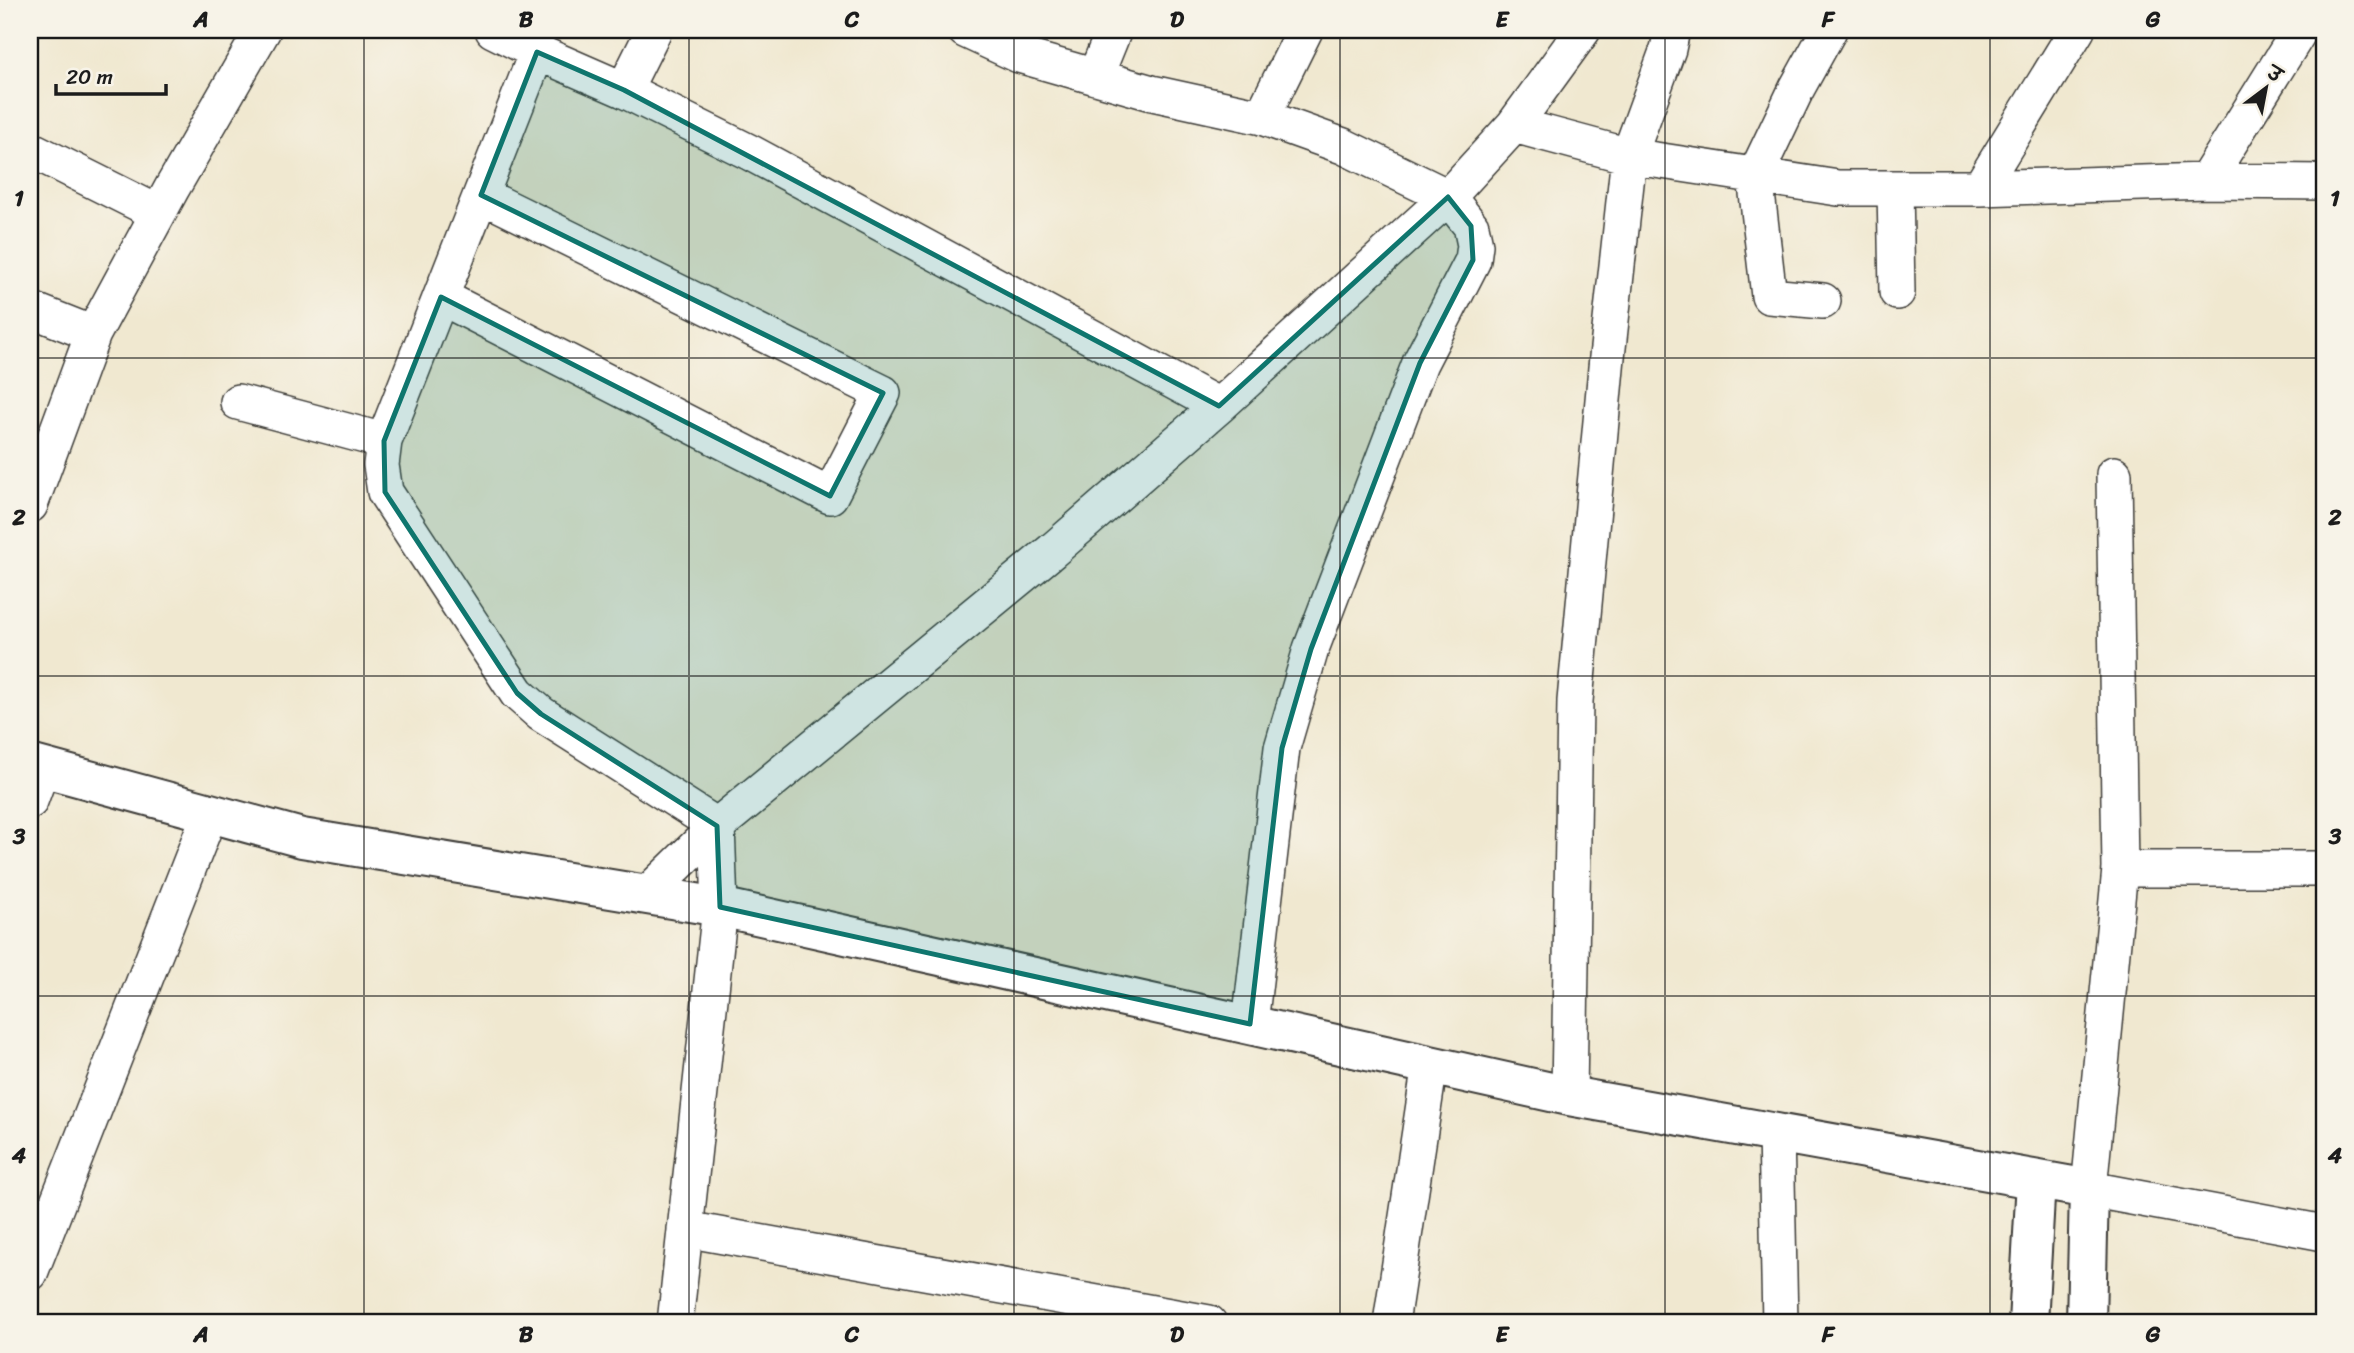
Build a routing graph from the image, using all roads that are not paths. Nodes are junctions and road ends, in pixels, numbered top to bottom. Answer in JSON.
{"nodes":[{"id":1,"x":494,"y":30,"type":"edge"},
{"id":2,"x":654,"y":30,"type":"edge"},
{"id":3,"x":965,"y":30,"type":"edge"},
{"id":4,"x":1114,"y":30,"type":"edge"},
{"id":5,"x":1305,"y":30,"type":"edge"},
{"id":6,"x":1583,"y":30,"type":"edge"},
{"id":7,"x":1672,"y":30,"type":"edge"},
{"id":8,"x":1829,"y":30,"type":"edge"},
{"id":9,"x":2077,"y":30,"type":"edge"},
{"id":10,"x":2300,"y":30,"type":"edge"},
{"id":11,"x":253,"y":33,"type":"edge"},
{"id":12,"x":537,"y":52,"type":"junction"},
{"id":13,"x":1095,"y":77,"type":"junction"},
{"id":14,"x":624,"y":90,"type":"junction"},
{"id":15,"x":1262,"y":117,"type":"junction"},
{"id":16,"x":1514,"y":125,"type":"junction"},
{"id":17,"x":30,"y":149,"type":"edge"},
{"id":18,"x":1629,"y":156,"type":"junction"},
{"id":19,"x":1755,"y":176,"type":"junction"},
{"id":20,"x":2206,"y":181,"type":"junction"},
{"id":21,"x":2324,"y":182,"type":"edge"},
{"id":22,"x":1895,"y":188,"type":"junction"},
{"id":23,"x":1980,"y":188,"type":"junction"},
{"id":24,"x":481,"y":195,"type":"junction"},
{"id":25,"x":1448,"y":197,"type":"junction"},
{"id":26,"x":158,"y":213,"type":"junction"},
{"id":27,"x":1898,"y":292,"type":"dead end"},
{"id":28,"x":441,"y":297,"type":"junction"},
{"id":29,"x":1823,"y":301,"type":"dead end"},
{"id":30,"x":30,"y":309,"type":"edge"},
{"id":31,"x":93,"y":334,"type":"junction"},
{"id":32,"x":238,"y":402,"type":"dead end"},
{"id":33,"x":1219,"y":406,"type":"junction"},
{"id":34,"x":384,"y":441,"type":"junction"},
{"id":35,"x":2114,"y":474,"type":"dead end"},
{"id":36,"x":30,"y":505,"type":"edge"},
{"id":37,"x":34,"y":778,"type":"edge"},
{"id":38,"x":210,"y":813,"type":"junction"},
{"id":39,"x":717,"y":826,"type":"junction"},
{"id":40,"x":2120,"y":869,"type":"junction"},
{"id":41,"x":2324,"y":869,"type":"edge"},
{"id":42,"x":646,"y":895,"type":"junction"},
{"id":43,"x":719,"y":907,"type":"junction"},
{"id":44,"x":1250,"y":1024,"type":"junction"},
{"id":45,"x":1430,"y":1065,"type":"junction"},
{"id":46,"x":1570,"y":1096,"type":"junction"},
{"id":47,"x":1776,"y":1132,"type":"junction"},
{"id":48,"x":2036,"y":1180,"type":"junction"},
{"id":49,"x":2089,"y":1189,"type":"junction"},
{"id":50,"x":685,"y":1229,"type":"junction"},
{"id":51,"x":2324,"y":1233,"type":"edge"},
{"id":52,"x":30,"y":1273,"type":"edge"},
{"id":53,"x":675,"y":1323,"type":"edge"},
{"id":54,"x":1209,"y":1323,"type":"edge"},
{"id":55,"x":1391,"y":1323,"type":"edge"},
{"id":56,"x":1780,"y":1323,"type":"edge"},
{"id":57,"x":2028,"y":1323,"type":"edge"},
{"id":58,"x":2086,"y":1323,"type":"edge"}],
"edges":[{"from":1,"to":12,"type":"street"},
{"from":2,"to":14,"type":"street"},
{"from":3,"to":13,"type":"street"},
{"from":4,"to":13,"type":"street"},
{"from":5,"to":15,"type":"street"},
{"from":6,"to":16,"type":"street"},
{"from":7,"to":18,"type":"street"},
{"from":8,"to":19,"type":"street"},
{"from":9,"to":23,"type":"street"},
{"from":10,"to":20,"type":"street"},
{"from":11,"to":26,"type":"street"},
{"from":12,"to":14,"type":"street"},
{"from":12,"to":24,"type":"street"},
{"from":13,"to":15,"type":"street"},
{"from":14,"to":33,"type":"street"},
{"from":15,"to":25,"type":"street"},
{"from":16,"to":18,"type":"street"},
{"from":16,"to":25,"type":"street"},
{"from":17,"to":26,"type":"street"},
{"from":18,"to":19,"type":"street"},
{"from":18,"to":46,"type":"street"},
{"from":19,"to":22,"type":"street"},
{"from":19,"to":29,"type":"street"},
{"from":20,"to":21,"type":"street"},
{"from":20,"to":23,"type":"street"},
{"from":22,"to":23,"type":"street"},
{"from":22,"to":27,"type":"street"},
{"from":24,"to":28,"type":"street"},
{"from":24,"to":28,"type":"street"},
{"from":25,"to":33,"type":"street"},
{"from":25,"to":44,"type":"street"},
{"from":26,"to":31,"type":"street"},
{"from":28,"to":34,"type":"street"},
{"from":30,"to":31,"type":"street"},
{"from":31,"to":36,"type":"street"},
{"from":32,"to":34,"type":"street"},
{"from":33,"to":39,"type":"street"},
{"from":34,"to":39,"type":"street"},
{"from":35,"to":40,"type":"street"},
{"from":37,"to":38,"type":"street"},
{"from":38,"to":42,"type":"street"},
{"from":38,"to":52,"type":"street"},
{"from":39,"to":42,"type":"street"},
{"from":39,"to":43,"type":"street"},
{"from":40,"to":41,"type":"street"},
{"from":40,"to":49,"type":"street"},
{"from":42,"to":43,"type":"street"},
{"from":43,"to":44,"type":"street"},
{"from":43,"to":50,"type":"street"},
{"from":44,"to":45,"type":"street"},
{"from":45,"to":46,"type":"street"},
{"from":45,"to":55,"type":"street"},
{"from":46,"to":47,"type":"street"},
{"from":47,"to":48,"type":"street"},
{"from":47,"to":56,"type":"street"},
{"from":48,"to":49,"type":"street"},
{"from":48,"to":57,"type":"street"},
{"from":49,"to":51,"type":"street"},
{"from":49,"to":58,"type":"street"},
{"from":50,"to":53,"type":"street"},
{"from":50,"to":54,"type":"street"}]}
